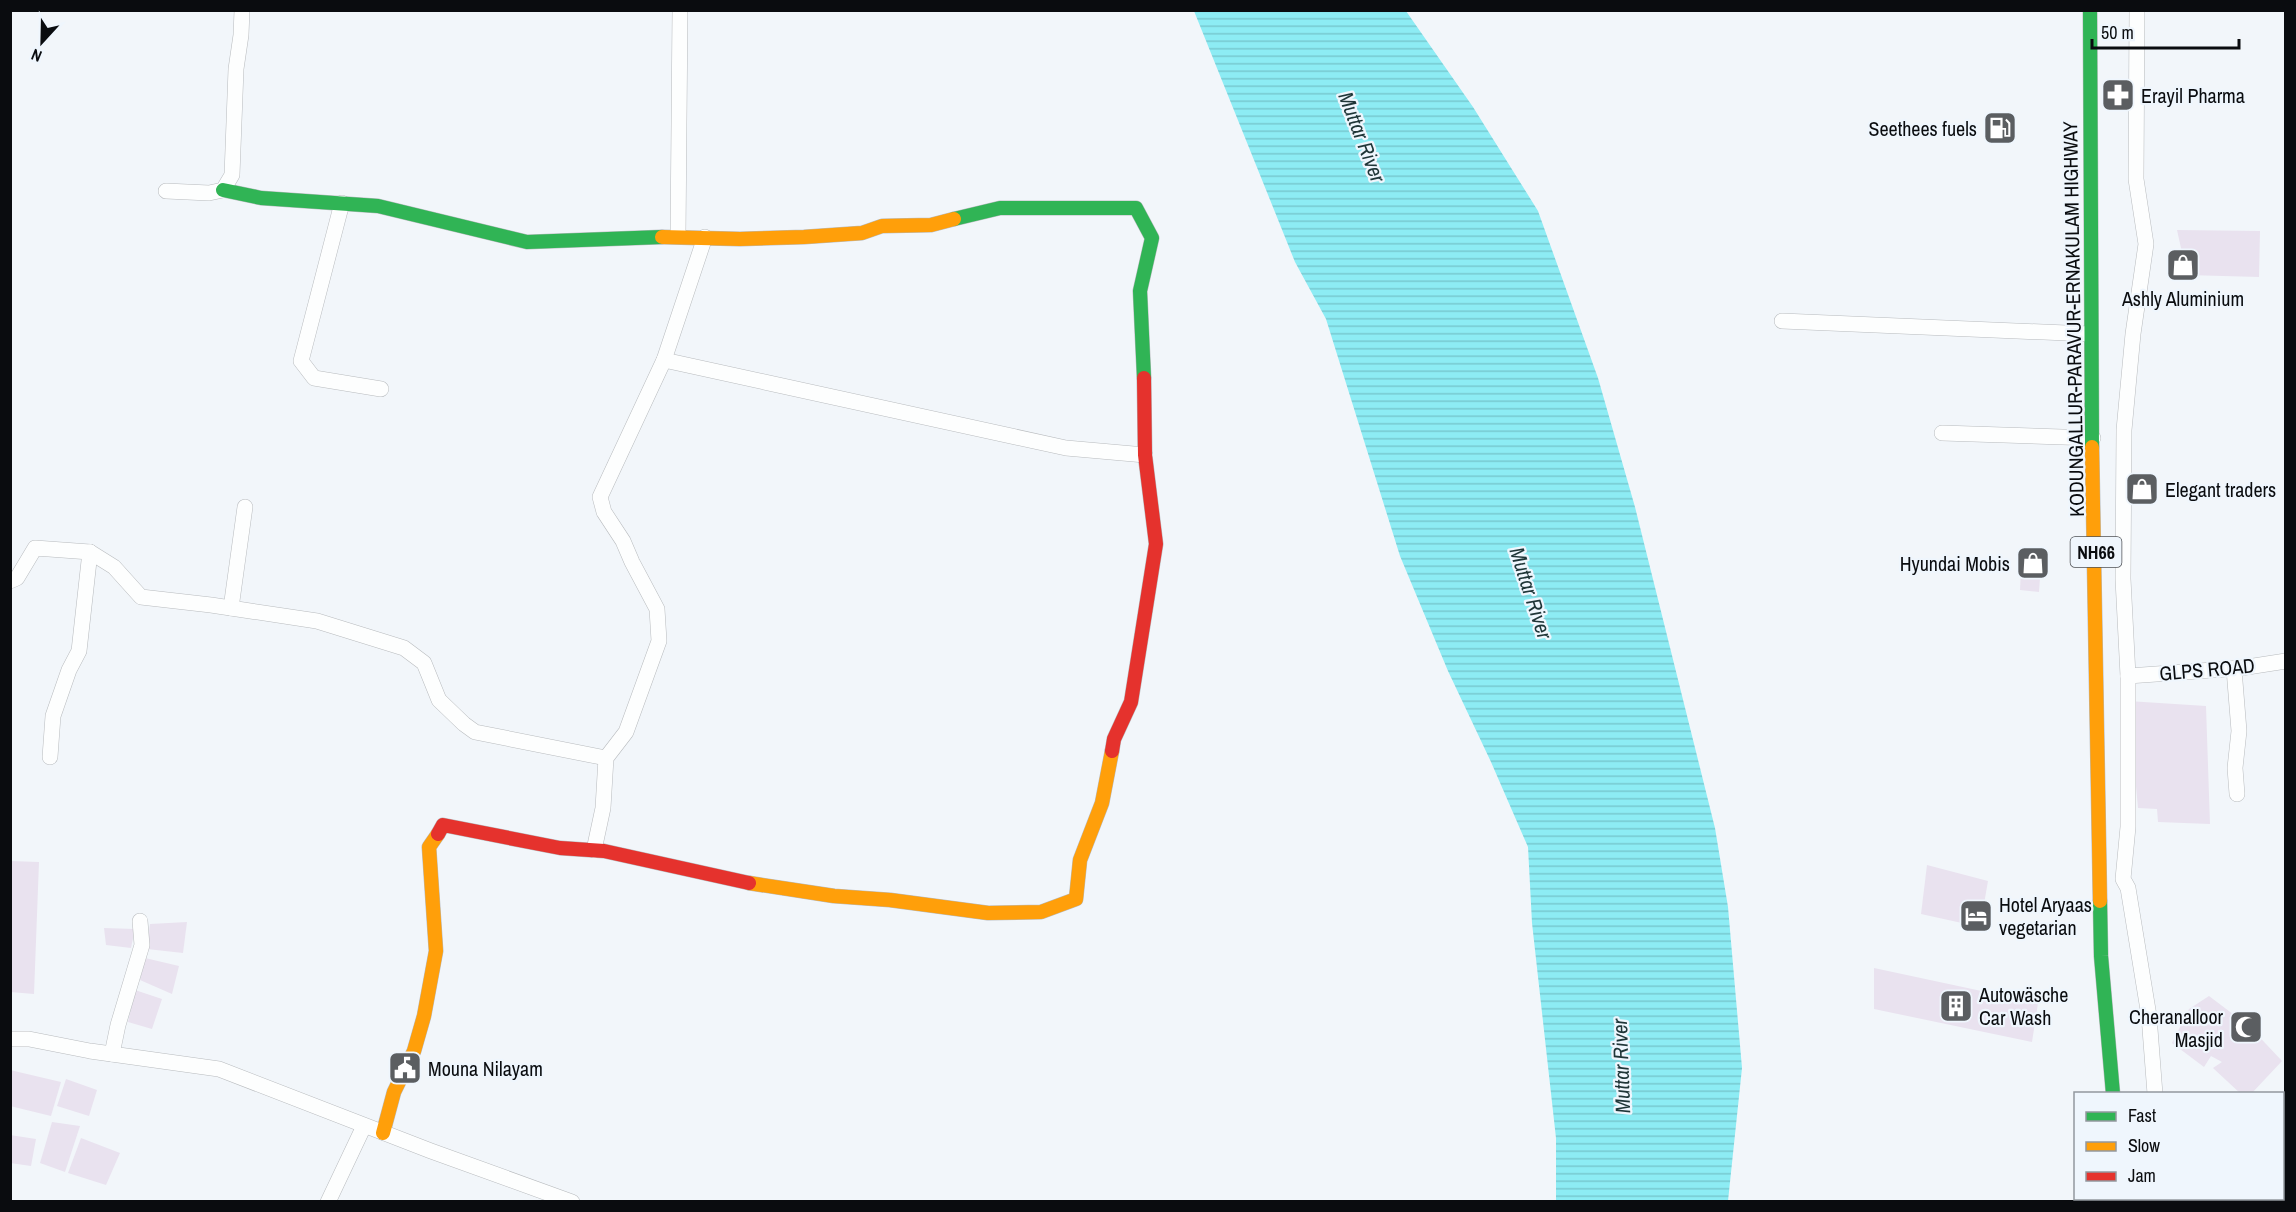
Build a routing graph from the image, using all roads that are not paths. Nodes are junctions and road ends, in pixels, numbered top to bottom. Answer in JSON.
{"nodes":[{"id":1,"x":242,"y":10,"type":"edge"},
{"id":2,"x":680,"y":10,"type":"edge"},
{"id":3,"x":2090,"y":10,"type":"edge"},
{"id":4,"x":2137,"y":10,"type":"edge"},
{"id":5,"x":223,"y":190,"type":"junction"},
{"id":6,"x":166,"y":191,"type":"dead end"},
{"id":7,"x":342,"y":203,"type":"junction"},
{"id":8,"x":678,"y":236,"type":"junction"},
{"id":9,"x":705,"y":237,"type":"junction"},
{"id":10,"x":1782,"y":321,"type":"dead end"},
{"id":11,"x":2090,"y":334,"type":"junction"},
{"id":12,"x":664,"y":360,"type":"junction"},
{"id":13,"x":381,"y":389,"type":"dead end"},
{"id":14,"x":1942,"y":433,"type":"dead end"},
{"id":15,"x":2093,"y":438,"type":"junction"},
{"id":16,"x":1145,"y":454,"type":"junction"},
{"id":17,"x":246,"y":507,"type":"dead end"},
{"id":18,"x":90,"y":552,"type":"junction"},
{"id":19,"x":10,"y":581,"type":"edge"},
{"id":20,"x":231,"y":608,"type":"junction"},
{"id":21,"x":2286,"y":661,"type":"edge"},
{"id":22,"x":2234,"y":669,"type":"junction"},
{"id":23,"x":2128,"y":676,"type":"junction"},
{"id":24,"x":50,"y":757,"type":"dead end"},
{"id":25,"x":606,"y":758,"type":"junction"},
{"id":26,"x":2237,"y":794,"type":"dead end"},
{"id":27,"x":594,"y":850,"type":"junction"},
{"id":28,"x":140,"y":921,"type":"dead end"},
{"id":29,"x":10,"y":1039,"type":"edge"},
{"id":30,"x":112,"y":1054,"type":"junction"},
{"id":31,"x":2113,"y":1092,"type":"edge"},
{"id":32,"x":2155,"y":1092,"type":"edge"},
{"id":33,"x":364,"y":1126,"type":"junction"},
{"id":34,"x":383,"y":1133,"type":"junction"},
{"id":35,"x":328,"y":1202,"type":"edge"},
{"id":36,"x":572,"y":1202,"type":"edge"}],
"edges":[{"from":1,"to":5,"type":"street"},
{"from":2,"to":8,"type":"street"},
{"from":3,"to":11,"type":"main road","name":"KODUNGALLUR-PARAVUR-ERNAKULAM HIGHWAY","number":"NH66"},
{"from":4,"to":23,"type":"street"},
{"from":5,"to":6,"type":"street"},
{"from":5,"to":7,"type":"main road"},
{"from":7,"to":8,"type":"main road"},
{"from":7,"to":13,"type":"street"},
{"from":8,"to":9,"type":"main road"},
{"from":9,"to":12,"type":"street"},
{"from":9,"to":16,"type":"main road"},
{"from":10,"to":11,"type":"street"},
{"from":11,"to":15,"type":"main road","name":"KODUNGALLUR-PARAVUR-ERNAKULAM HIGHWAY","number":"NH66"},
{"from":12,"to":16,"type":"street"},
{"from":12,"to":25,"type":"street"},
{"from":14,"to":15,"type":"street"},
{"from":15,"to":31,"type":"main road","name":"KODUNGALLUR-PARAVUR-ERNAKULAM HIGHWAY","number":"NH66"},
{"from":16,"to":27,"type":"main road"},
{"from":17,"to":20,"type":"street"},
{"from":18,"to":19,"type":"street"},
{"from":18,"to":20,"type":"street"},
{"from":18,"to":24,"type":"street"},
{"from":20,"to":25,"type":"street"},
{"from":21,"to":22,"type":"street","name":"GLPS ROAD"},
{"from":22,"to":23,"type":"street","name":"GLPS ROAD"},
{"from":22,"to":26,"type":"street"},
{"from":23,"to":32,"type":"street"},
{"from":25,"to":27,"type":"street"},
{"from":27,"to":34,"type":"main road"},
{"from":28,"to":30,"type":"street"},
{"from":29,"to":30,"type":"street"},
{"from":30,"to":33,"type":"street"},
{"from":33,"to":34,"type":"street"},
{"from":33,"to":35,"type":"street"},
{"from":34,"to":36,"type":"street"}]}
